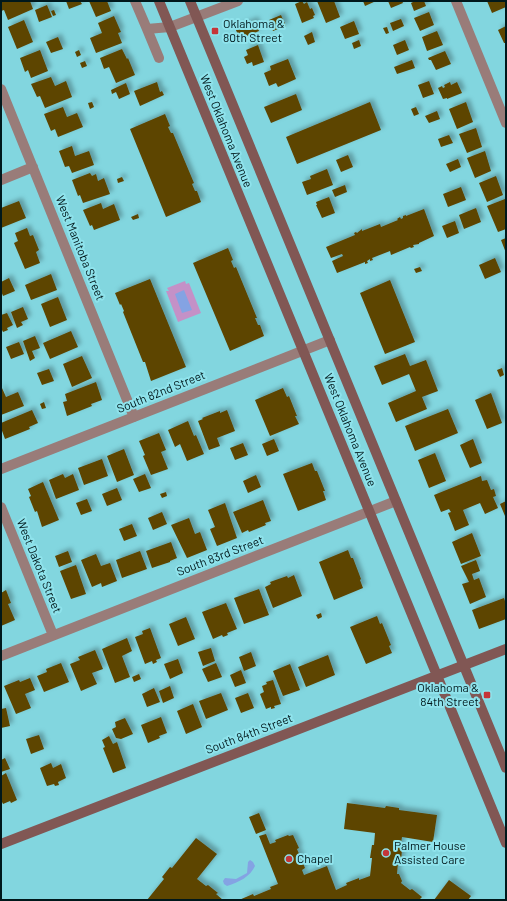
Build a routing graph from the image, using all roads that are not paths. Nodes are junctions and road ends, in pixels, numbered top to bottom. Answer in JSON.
{"nodes":[{"id":1,"x":135,"y":1,"type":"edge"},
{"id":2,"x":159,"y":1,"type":"edge"},
{"id":3,"x":190,"y":1,"type":"edge"},
{"id":4,"x":238,"y":1,"type":"edge"},
{"id":5,"x":456,"y":1,"type":"edge"},
{"id":6,"x":197,"y":17,"type":"junction"},
{"id":7,"x":170,"y":27,"type":"junction"},
{"id":8,"x":147,"y":29,"type":"junction"},
{"id":9,"x":159,"y":58,"type":"dead end"},
{"id":10,"x":1,"y":89,"type":"edge"},
{"id":11,"x":506,"y":123,"type":"edge"},
{"id":12,"x":33,"y":167,"type":"junction"},
{"id":13,"x":1,"y":180,"type":"edge"},
{"id":14,"x":330,"y":340,"type":"junction"},
{"id":15,"x":303,"y":350,"type":"junction"},
{"id":16,"x":134,"y":417,"type":"junction"},
{"id":17,"x":1,"y":470,"type":"edge"},
{"id":18,"x":396,"y":500,"type":"junction"},
{"id":19,"x":1,"y":507,"type":"edge"},
{"id":20,"x":370,"y":511,"type":"junction"},
{"id":21,"x":53,"y":635,"type":"junction"},
{"id":22,"x":506,"y":649,"type":"edge"},
{"id":23,"x":1,"y":656,"type":"edge"},
{"id":24,"x":464,"y":665,"type":"junction"},
{"id":25,"x":437,"y":675,"type":"junction"},
{"id":26,"x":506,"y":768,"type":"edge"},
{"id":27,"x":506,"y":843,"type":"edge"},
{"id":28,"x":1,"y":844,"type":"edge"}],
"edges":[{"from":1,"to":8,"type":"street"},
{"from":2,"to":7,"type":"main road","name":"West Oklahoma Avenue"},
{"from":3,"to":6,"type":"main road","name":"West Oklahoma Avenue"},
{"from":4,"to":6,"type":"street"},
{"from":5,"to":11,"type":"street"},
{"from":6,"to":7,"type":"street"},
{"from":6,"to":14,"type":"main road","name":"West Oklahoma Avenue"},
{"from":7,"to":8,"type":"street"},
{"from":7,"to":15,"type":"main road","name":"West Oklahoma Avenue"},
{"from":8,"to":9,"type":"street"},
{"from":10,"to":12,"type":"street","name":"West Manitoba Street"},
{"from":12,"to":13,"type":"street"},
{"from":12,"to":16,"type":"street","name":"West Manitoba Street"},
{"from":14,"to":15,"type":"street","name":"South 82nd Street"},
{"from":14,"to":18,"type":"main road","name":"West Oklahoma Avenue"},
{"from":15,"to":16,"type":"street","name":"South 82nd Street"},
{"from":15,"to":20,"type":"main road","name":"West Oklahoma Avenue"},
{"from":16,"to":17,"type":"street","name":"South 82nd Street"},
{"from":18,"to":20,"type":"street","name":"South 83rd Street"},
{"from":18,"to":24,"type":"main road","name":"West Oklahoma Avenue"},
{"from":19,"to":21,"type":"street","name":"West Dakota Street"},
{"from":20,"to":21,"type":"street","name":"South 83rd Street"},
{"from":20,"to":25,"type":"main road","name":"West Oklahoma Avenue"},
{"from":21,"to":23,"type":"street","name":"South 83rd Street"},
{"from":22,"to":24,"type":"main road","name":"South 84th Street"},
{"from":24,"to":25,"type":"main road","name":"South 84th Street"},
{"from":24,"to":26,"type":"main road","name":"West Oklahoma Avenue"},
{"from":25,"to":27,"type":"main road","name":"West Oklahoma Avenue"},
{"from":25,"to":28,"type":"main road","name":"South 84th Street"}]}
